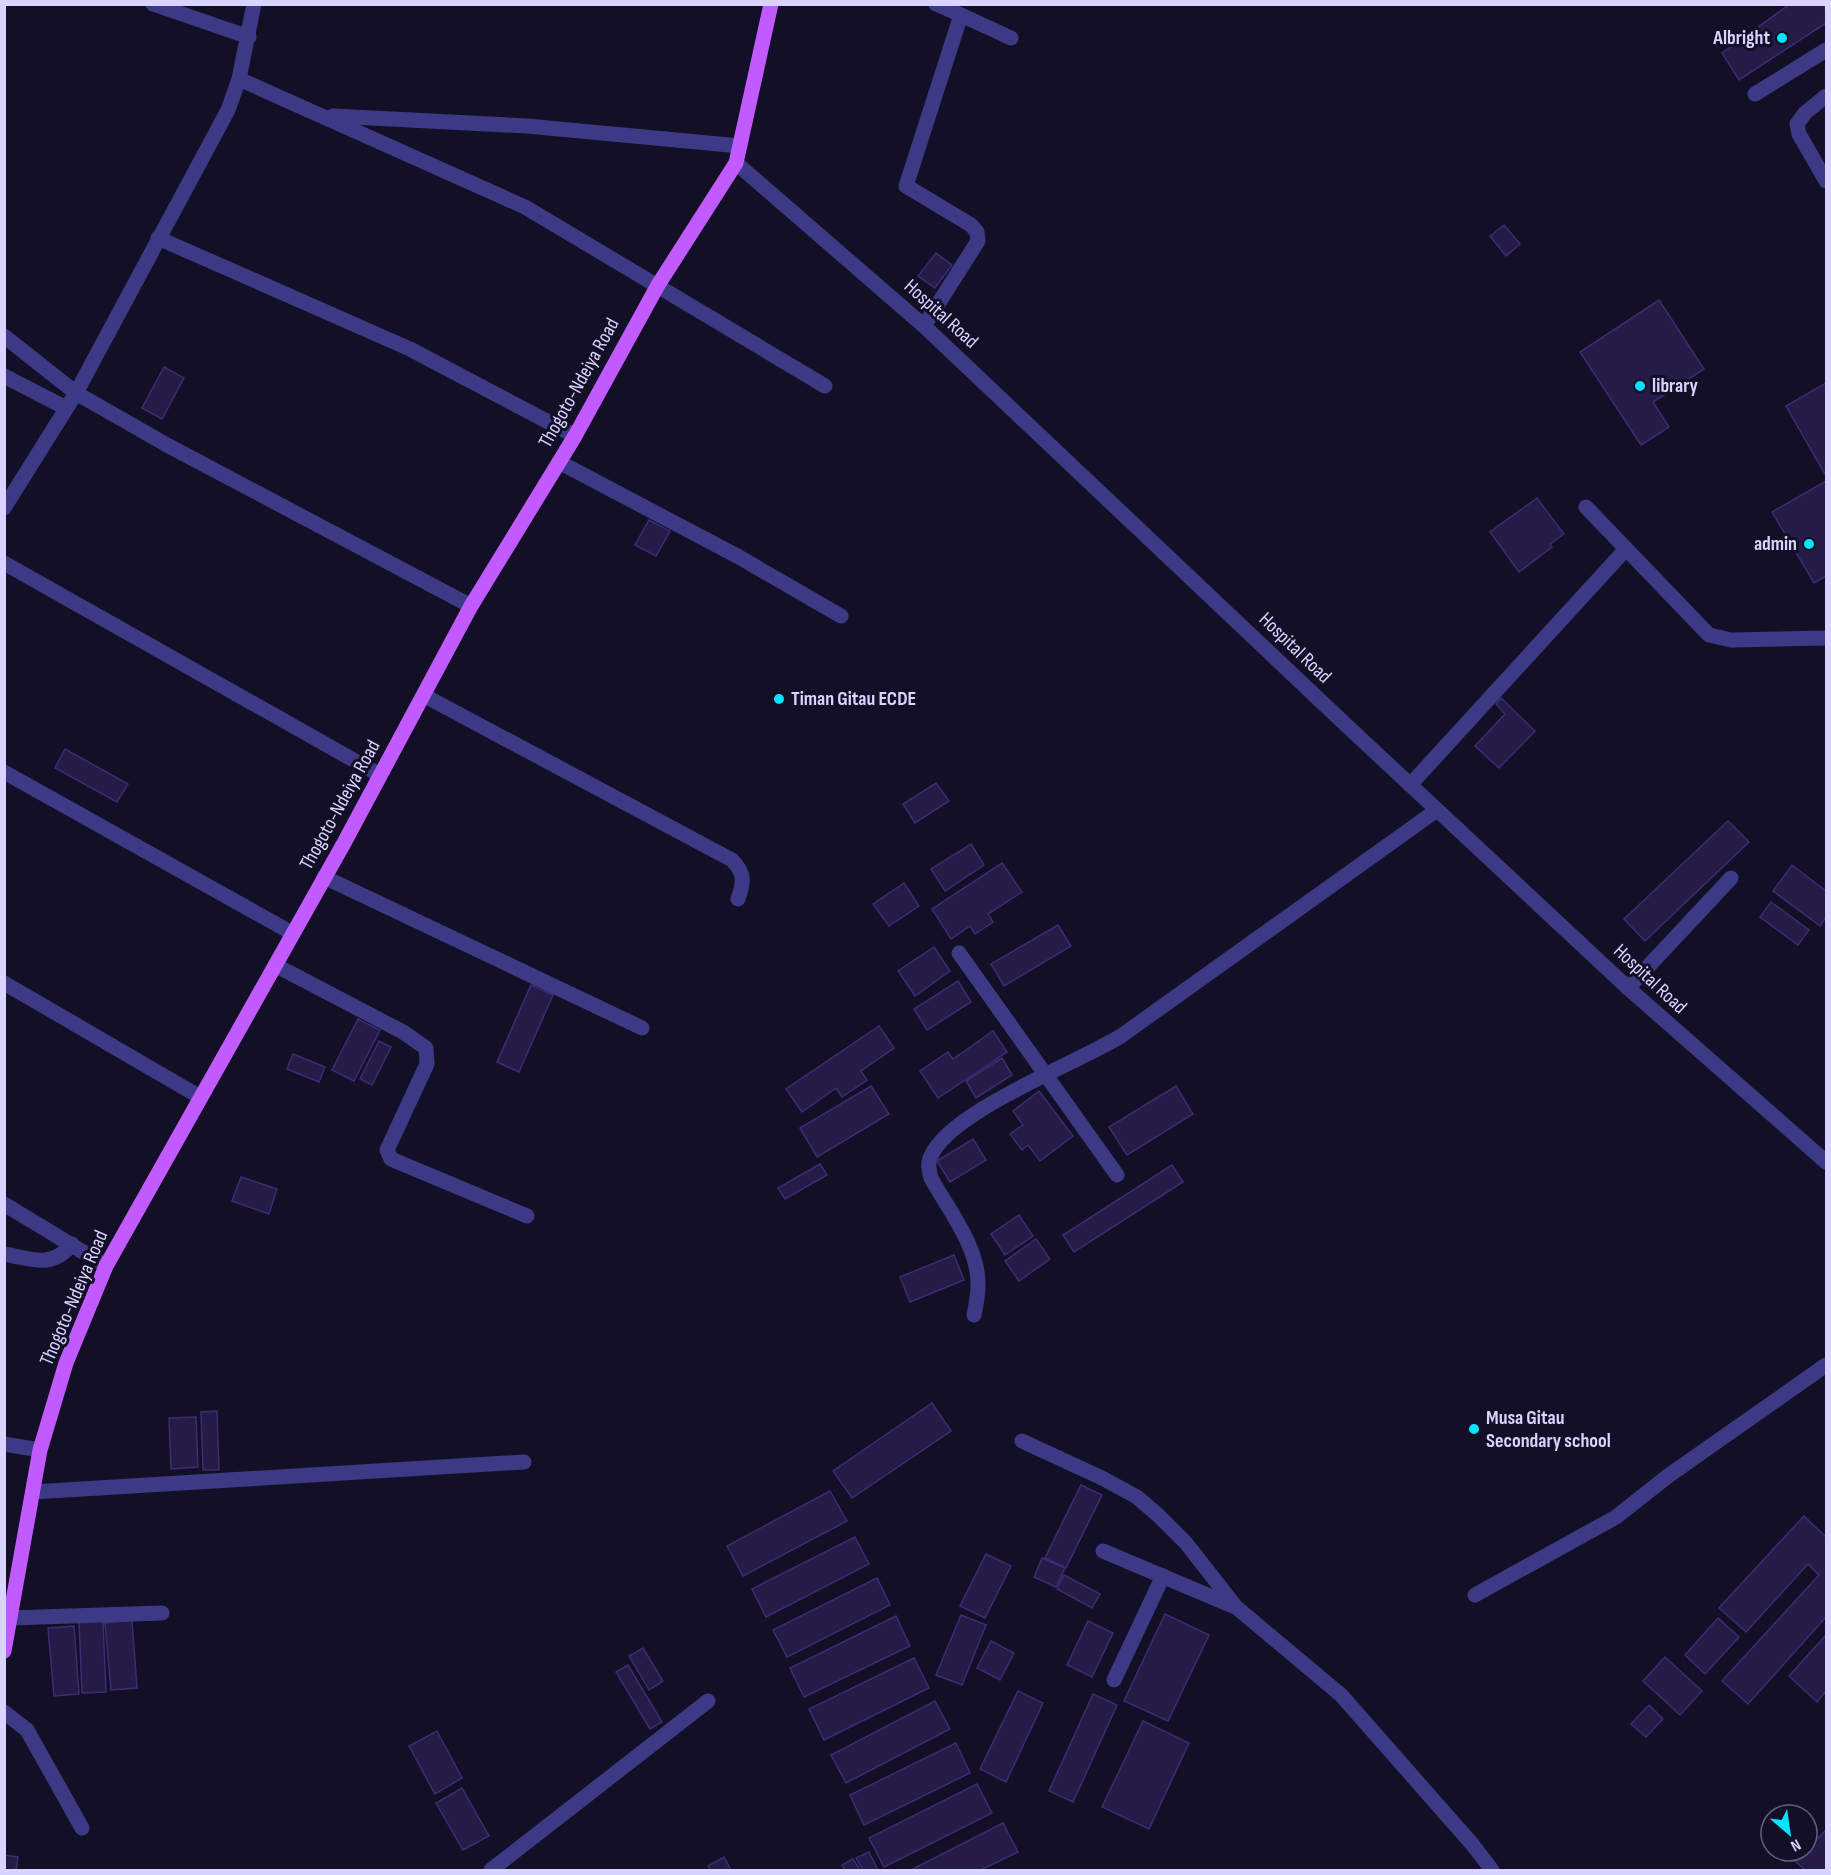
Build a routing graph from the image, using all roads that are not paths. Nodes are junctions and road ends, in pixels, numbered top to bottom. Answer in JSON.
{"nodes":[{"id":1,"x":153,"y":4,"type":"edge"},
{"id":2,"x":254,"y":4,"type":"edge"},
{"id":3,"x":771,"y":4,"type":"edge"},
{"id":4,"x":936,"y":4,"type":"edge"},
{"id":5,"x":961,"y":15,"type":"junction"},
{"id":6,"x":249,"y":37,"type":"junction"},
{"id":7,"x":1011,"y":38,"type":"dead end"},
{"id":8,"x":1827,"y":50,"type":"edge"},
{"id":9,"x":239,"y":80,"type":"junction"},
{"id":10,"x":1755,"y":94,"type":"dead end"},
{"id":11,"x":1827,"y":96,"type":"edge"},
{"id":12,"x":321,"y":115,"type":"junction"},
{"id":13,"x":740,"y":146,"type":"junction"},
{"id":14,"x":736,"y":163,"type":"junction"},
{"id":15,"x":1827,"y":181,"type":"edge"},
{"id":16,"x":159,"y":238,"type":"junction"},
{"id":17,"x":658,"y":285,"type":"junction"},
{"id":18,"x":924,"y":326,"type":"junction"},
{"id":19,"x":4,"y":336,"type":"edge"},
{"id":20,"x":4,"y":376,"type":"edge"},
{"id":21,"x":825,"y":386,"type":"dead end"},
{"id":22,"x":76,"y":393,"type":"junction"},
{"id":23,"x":66,"y":408,"type":"junction"},
{"id":24,"x":575,"y":436,"type":"junction"},
{"id":25,"x":559,"y":462,"type":"junction"},
{"id":26,"x":1586,"y":507,"type":"dead end"},
{"id":27,"x":4,"y":508,"type":"edge"},
{"id":28,"x":1626,"y":549,"type":"junction"},
{"id":29,"x":4,"y":563,"type":"edge"},
{"id":30,"x":471,"y":606,"type":"junction"},
{"id":31,"x":841,"y":616,"type":"dead end"},
{"id":32,"x":1827,"y":638,"type":"edge"},
{"id":33,"x":424,"y":696,"type":"junction"},
{"id":34,"x":4,"y":772,"type":"edge"},
{"id":35,"x":380,"y":775,"type":"junction"},
{"id":36,"x":1410,"y":785,"type":"junction"},
{"id":37,"x":1437,"y":810,"type":"junction"},
{"id":38,"x":324,"y":877,"type":"junction"},
{"id":39,"x":1731,"y":878,"type":"dead end"},
{"id":40,"x":738,"y":899,"type":"dead end"},
{"id":41,"x":292,"y":933,"type":"junction"},
{"id":42,"x":958,"y":953,"type":"dead end"},
{"id":43,"x":274,"y":965,"type":"junction"},
{"id":44,"x":4,"y":983,"type":"edge"},
{"id":45,"x":1628,"y":988,"type":"junction"},
{"id":46,"x":642,"y":1028,"type":"dead end"},
{"id":47,"x":1046,"y":1075,"type":"junction"},
{"id":48,"x":200,"y":1097,"type":"junction"},
{"id":49,"x":1827,"y":1162,"type":"edge"},
{"id":50,"x":1117,"y":1175,"type":"dead end"},
{"id":51,"x":4,"y":1204,"type":"edge"},
{"id":52,"x":527,"y":1216,"type":"dead end"},
{"id":53,"x":72,"y":1244,"type":"junction"},
{"id":54,"x":4,"y":1254,"type":"edge"},
{"id":55,"x":106,"y":1266,"type":"junction"},
{"id":56,"x":974,"y":1315,"type":"dead end"},
{"id":57,"x":1827,"y":1365,"type":"edge"},
{"id":58,"x":1022,"y":1441,"type":"dead end"},
{"id":59,"x":4,"y":1444,"type":"edge"},
{"id":60,"x":40,"y":1450,"type":"junction"},
{"id":61,"x":524,"y":1462,"type":"dead end"},
{"id":62,"x":33,"y":1492,"type":"junction"},
{"id":63,"x":1103,"y":1551,"type":"dead end"},
{"id":64,"x":1163,"y":1576,"type":"junction"},
{"id":65,"x":1475,"y":1595,"type":"dead end"},
{"id":66,"x":1236,"y":1607,"type":"junction"},
{"id":67,"x":162,"y":1613,"type":"dead end"},
{"id":68,"x":10,"y":1618,"type":"junction"},
{"id":69,"x":6,"y":1633,"type":"edge"},
{"id":70,"x":4,"y":1651,"type":"edge"},
{"id":71,"x":1114,"y":1680,"type":"dead end"},
{"id":72,"x":708,"y":1701,"type":"dead end"},
{"id":73,"x":4,"y":1712,"type":"edge"},
{"id":74,"x":82,"y":1828,"type":"dead end"},
{"id":75,"x":491,"y":1870,"type":"edge"},
{"id":76,"x":1491,"y":1870,"type":"edge"}],
"edges":[{"from":1,"to":6,"type":"street"},
{"from":2,"to":6,"type":"street"},
{"from":3,"to":13,"type":"main road","name":"Thogoto-Ndeiya Road"},
{"from":4,"to":5,"type":"street"},
{"from":5,"to":7,"type":"street"},
{"from":5,"to":18,"type":"street"},
{"from":6,"to":9,"type":"street"},
{"from":8,"to":10,"type":"street"},
{"from":9,"to":12,"type":"street"},
{"from":9,"to":16,"type":"street"},
{"from":11,"to":15,"type":"street"},
{"from":12,"to":13,"type":"street"},
{"from":12,"to":17,"type":"street"},
{"from":13,"to":14,"type":"main road","name":"Thogoto-Ndeiya Road"},
{"from":14,"to":17,"type":"main road","name":"Thogoto-Ndeiya Road"},
{"from":14,"to":18,"type":"street","name":"Hospital Road"},
{"from":16,"to":22,"type":"street"},
{"from":16,"to":24,"type":"street"},
{"from":17,"to":21,"type":"street"},
{"from":17,"to":24,"type":"main road","name":"Thogoto-Ndeiya Road"},
{"from":18,"to":36,"type":"street","name":"Hospital Road"},
{"from":19,"to":22,"type":"street"},
{"from":20,"to":23,"type":"street"},
{"from":22,"to":23,"type":"street"},
{"from":22,"to":30,"type":"street"},
{"from":23,"to":27,"type":"street"},
{"from":24,"to":25,"type":"main road","name":"Thogoto-Ndeiya Road"},
{"from":25,"to":30,"type":"main road","name":"Thogoto-Ndeiya Road"},
{"from":25,"to":31,"type":"street"},
{"from":26,"to":28,"type":"street"},
{"from":28,"to":32,"type":"street"},
{"from":28,"to":36,"type":"street"},
{"from":29,"to":35,"type":"street"},
{"from":30,"to":33,"type":"main road","name":"Thogoto-Ndeiya Road"},
{"from":33,"to":35,"type":"main road","name":"Thogoto-Ndeiya Road"},
{"from":33,"to":40,"type":"street"},
{"from":34,"to":41,"type":"street"},
{"from":35,"to":38,"type":"main road","name":"Thogoto-Ndeiya Road"},
{"from":36,"to":37,"type":"street","name":"Hospital Road"},
{"from":37,"to":45,"type":"street","name":"Hospital Road"},
{"from":37,"to":47,"type":"street"},
{"from":38,"to":41,"type":"main road","name":"Thogoto-Ndeiya Road"},
{"from":38,"to":46,"type":"street"},
{"from":39,"to":45,"type":"street"},
{"from":41,"to":43,"type":"main road","name":"Thogoto-Ndeiya Road"},
{"from":42,"to":47,"type":"street"},
{"from":43,"to":48,"type":"main road","name":"Thogoto-Ndeiya Road"},
{"from":43,"to":52,"type":"street"},
{"from":44,"to":48,"type":"street"},
{"from":45,"to":49,"type":"street","name":"Hospital Road"},
{"from":47,"to":50,"type":"street"},
{"from":47,"to":56,"type":"street"},
{"from":48,"to":55,"type":"main road","name":"Thogoto-Ndeiya Road"},
{"from":51,"to":53,"type":"street"},
{"from":53,"to":54,"type":"street"},
{"from":53,"to":55,"type":"street"},
{"from":55,"to":60,"type":"main road","name":"Thogoto-Ndeiya Road"},
{"from":57,"to":65,"type":"street"},
{"from":58,"to":66,"type":"street"},
{"from":59,"to":60,"type":"street"},
{"from":60,"to":62,"type":"main road","name":"Thogoto-Ndeiya Road"},
{"from":61,"to":62,"type":"street"},
{"from":62,"to":68,"type":"main road","name":"Thogoto-Ndeiya Road"},
{"from":63,"to":64,"type":"street"},
{"from":64,"to":66,"type":"street"},
{"from":64,"to":71,"type":"street"},
{"from":66,"to":76,"type":"street"},
{"from":67,"to":68,"type":"street"},
{"from":68,"to":69,"type":"main road","name":"Thogoto-Ndeiya Road"},
{"from":69,"to":70,"type":"main road","name":"Thogoto-Ndeiya Road"},
{"from":72,"to":75,"type":"street"},
{"from":73,"to":74,"type":"street"}]}
